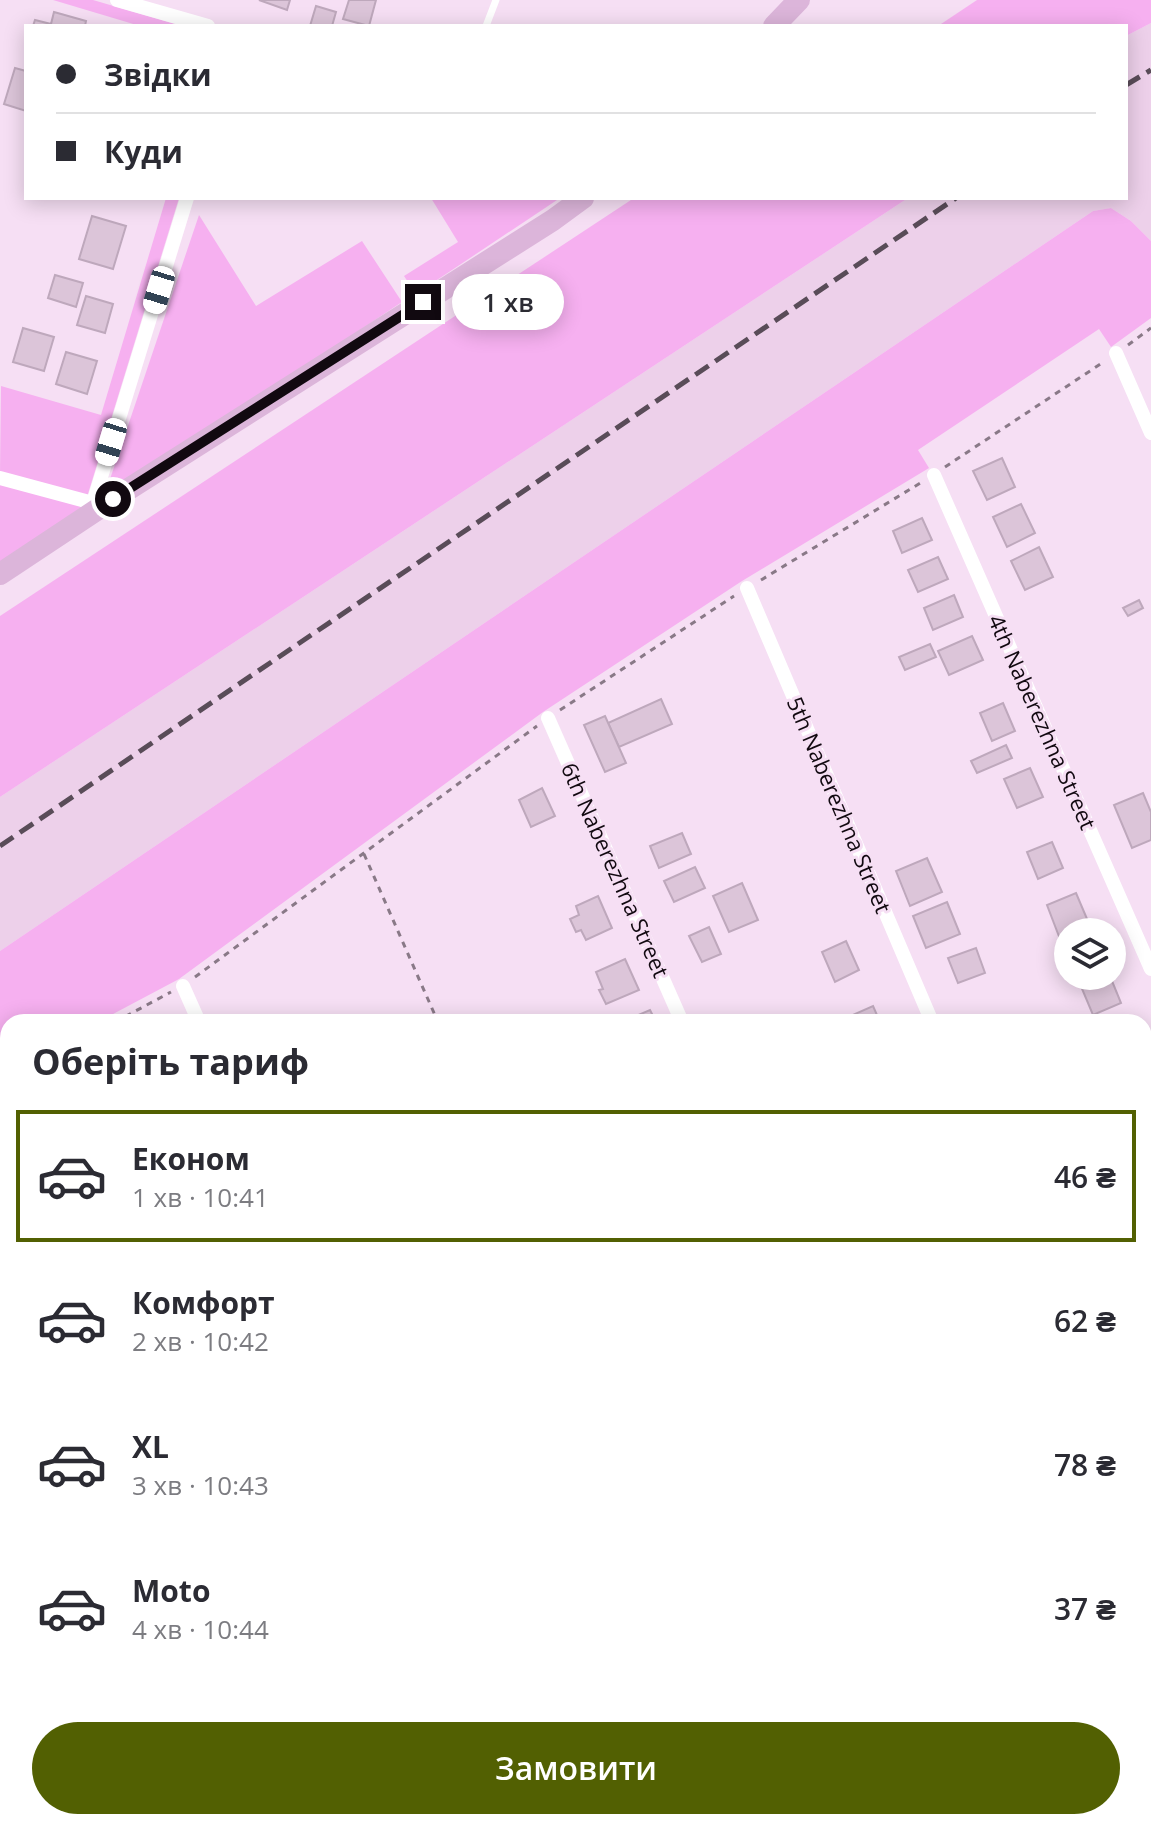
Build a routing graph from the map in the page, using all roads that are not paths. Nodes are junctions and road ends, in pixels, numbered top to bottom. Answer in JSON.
{"nodes":[{"id":1,"x":117,"y":0,"type":"edge"},
{"id":2,"x":496,"y":0,"type":"edge"},
{"id":3,"x":799,"y":0,"type":"edge"},
{"id":4,"x":201,"y":24,"type":"edge"},
{"id":5,"x":487,"y":24,"type":"edge"},
{"id":6,"x":776,"y":24,"type":"edge"},
{"id":7,"x":186,"y":200,"type":"edge"},
{"id":8,"x":580,"y":200,"type":"edge"},
{"id":9,"x":1116,"y":353,"type":"road end"},
{"id":10,"x":1151,"y":433,"type":"edge"},
{"id":11,"x":934,"y":475,"type":"road end"},
{"id":12,"x":0,"y":478,"type":"edge"},
{"id":13,"x":103,"y":501,"type":"junction"},
{"id":14,"x":0,"y":574,"type":"edge"},
{"id":15,"x":747,"y":588,"type":"road end"},
{"id":16,"x":548,"y":718,"type":"road end"},
{"id":17,"x":1151,"y":969,"type":"edge"},
{"id":18,"x":183,"y":986,"type":"road end"},
{"id":19,"x":195,"y":1014,"type":"edge"},
{"id":20,"x":678,"y":1014,"type":"edge"},
{"id":21,"x":929,"y":1014,"type":"edge"}],
"edges":[{"from":1,"to":4,"type":"street"},
{"from":2,"to":5,"type":"lane"},
{"from":3,"to":6,"type":"main road"},
{"from":7,"to":13,"type":"street"},
{"from":8,"to":13,"type":"main road"},
{"from":9,"to":10,"type":"street"},
{"from":11,"to":17,"type":"street","name":"4th Naberezhna Street"},
{"from":12,"to":13,"type":"street"},
{"from":13,"to":14,"type":"main road"},
{"from":15,"to":21,"type":"street","name":"5th Naberezhna Street"},
{"from":16,"to":20,"type":"street","name":"6th Naberezhna Street"},
{"from":18,"to":19,"type":"street"}]}
